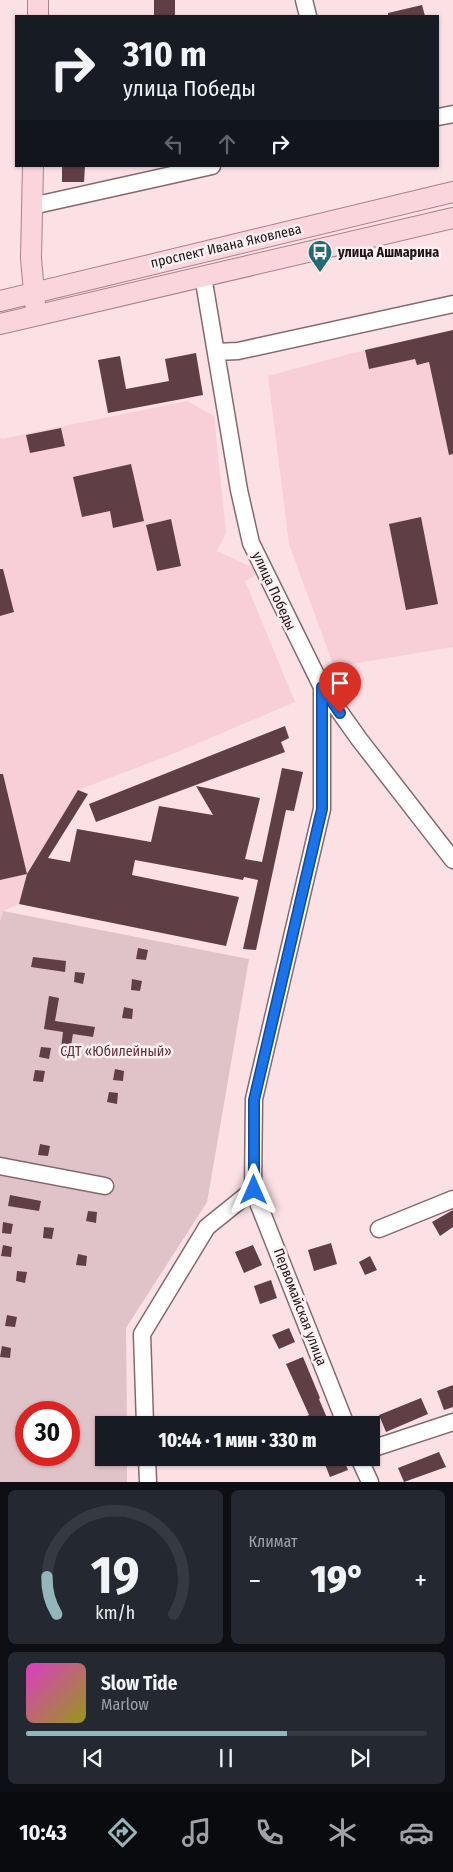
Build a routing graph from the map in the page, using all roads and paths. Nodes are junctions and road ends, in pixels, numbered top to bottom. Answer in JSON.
{"nodes":[{"id":1,"x":38,"y":0,"type":"edge"},
{"id":2,"x":304,"y":0,"type":"edge"},
{"id":3,"x":38,"y":15,"type":"edge"},
{"id":4,"x":308,"y":15,"type":"edge"},
{"id":5,"x":453,"y":114,"type":"edge"},
{"id":6,"x":439,"y":117,"type":"edge"},
{"id":7,"x":33,"y":167,"type":"edge"},
{"id":8,"x":208,"y":167,"type":"edge"},
{"id":9,"x":453,"y":192,"type":"edge"},
{"id":10,"x":32,"y":206,"type":"junction"},
{"id":11,"x":453,"y":218,"type":"edge"},
{"id":12,"x":203,"y":276,"type":"junction"},
{"id":13,"x":33,"y":292,"type":"junction"},
{"id":14,"x":0,"y":300,"type":"edge"},
{"id":15,"x":453,"y":304,"type":"edge"},
{"id":16,"x":36,"y":315,"type":"junction"},
{"id":17,"x":0,"y":324,"type":"edge"},
{"id":18,"x":216,"y":352,"type":"junction"},
{"id":19,"x":322,"y":687,"type":"junction"},
{"id":20,"x":453,"y":860,"type":"edge"},
{"id":21,"x":0,"y":1166,"type":"edge"},
{"id":22,"x":105,"y":1186,"type":"dead end"},
{"id":23,"x":254,"y":1190,"type":"junction"},
{"id":24,"x":453,"y":1199,"type":"edge"},
{"id":25,"x":379,"y":1229,"type":"dead end"},
{"id":26,"x":145,"y":1416,"type":"edge"},
{"id":27,"x":342,"y":1416,"type":"edge"},
{"id":28,"x":453,"y":1422,"type":"edge"},
{"id":29,"x":380,"y":1446,"type":"edge"},
{"id":30,"x":147,"y":1466,"type":"edge"},
{"id":31,"x":363,"y":1466,"type":"edge"},
{"id":32,"x":148,"y":1482,"type":"edge"},
{"id":33,"x":370,"y":1482,"type":"edge"}],
"edges":[{"from":1,"to":3,"type":"main road"},
{"from":2,"to":4,"type":"street"},
{"from":5,"to":6,"type":"street"},
{"from":7,"to":10,"type":"main road"},
{"from":8,"to":10,"type":"street"},
{"from":9,"to":13,"type":"main road","name":"проспект Ивана Яковлева"},
{"from":10,"to":13,"type":"main road"},
{"from":11,"to":12,"type":"main road","name":"проспект Ивана Яковлева"},
{"from":12,"to":16,"type":"main road","name":"проспект Ивана Яковлева"},
{"from":12,"to":18,"type":"street","name":"улица Победы"},
{"from":13,"to":14,"type":"main road","name":"проспект Ивана Яковлева"},
{"from":13,"to":16,"type":"main road"},
{"from":15,"to":18,"type":"street"},
{"from":16,"to":17,"type":"main road","name":"проспект Ивана Яковлева"},
{"from":18,"to":19,"type":"street","name":"улица Победы"},
{"from":19,"to":20,"type":"street","name":"улица Победы"},
{"from":19,"to":23,"type":"street"},
{"from":21,"to":22,"type":"street"},
{"from":23,"to":26,"type":"street"},
{"from":23,"to":27,"type":"street","name":"Первомайская улица"},
{"from":24,"to":25,"type":"street"},
{"from":28,"to":29,"type":"street"},
{"from":30,"to":32,"type":"street"},
{"from":31,"to":33,"type":"street"}]}
